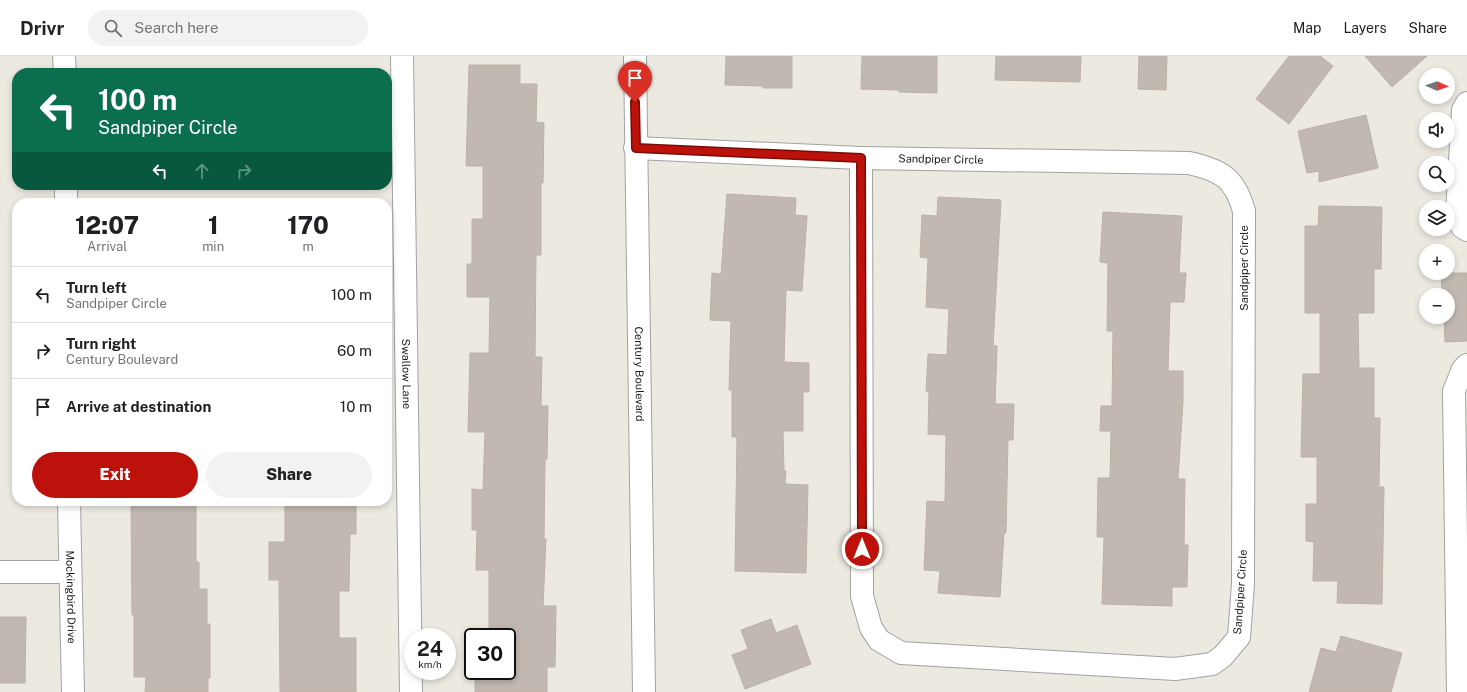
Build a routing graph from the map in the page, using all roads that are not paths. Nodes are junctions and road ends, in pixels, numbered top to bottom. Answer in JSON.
{"nodes":[{"id":1,"x":64,"y":56,"type":"edge"},
{"id":2,"x":402,"y":56,"type":"edge"},
{"id":3,"x":634,"y":56,"type":"edge"},
{"id":4,"x":65,"y":68,"type":"edge"},
{"id":5,"x":1467,"y":103,"type":"edge"},
{"id":6,"x":636,"y":148,"type":"junction"},
{"id":7,"x":861,"y":158,"type":"junction"},
{"id":8,"x":1467,"y":230,"type":"edge"},
{"id":9,"x":1467,"y":366,"type":"edge"},
{"id":10,"x":69,"y":506,"type":"edge"},
{"id":11,"x":0,"y":572,"type":"edge"},
{"id":12,"x":69,"y":572,"type":"junction"},
{"id":13,"x":73,"y":692,"type":"edge"},
{"id":14,"x":411,"y":692,"type":"edge"},
{"id":15,"x":644,"y":692,"type":"edge"},
{"id":16,"x":1458,"y":692,"type":"edge"}],
"edges":[{"from":1,"to":4,"type":"street"},
{"from":2,"to":14,"type":"street","name":"Swallow Lane"},
{"from":3,"to":6,"type":"street","name":"Century Boulevard"},
{"from":5,"to":8,"type":"street"},
{"from":6,"to":7,"type":"street","name":"Sandpiper Circle"},
{"from":6,"to":15,"type":"street","name":"Century Boulevard"},
{"from":7,"to":7,"type":"street","name":"Sandpiper Circle"},
{"from":9,"to":16,"type":"street"},
{"from":10,"to":12,"type":"street","name":"Mockingbird Drive"},
{"from":11,"to":12,"type":"street"},
{"from":12,"to":13,"type":"street","name":"Mockingbird Drive"}]}
